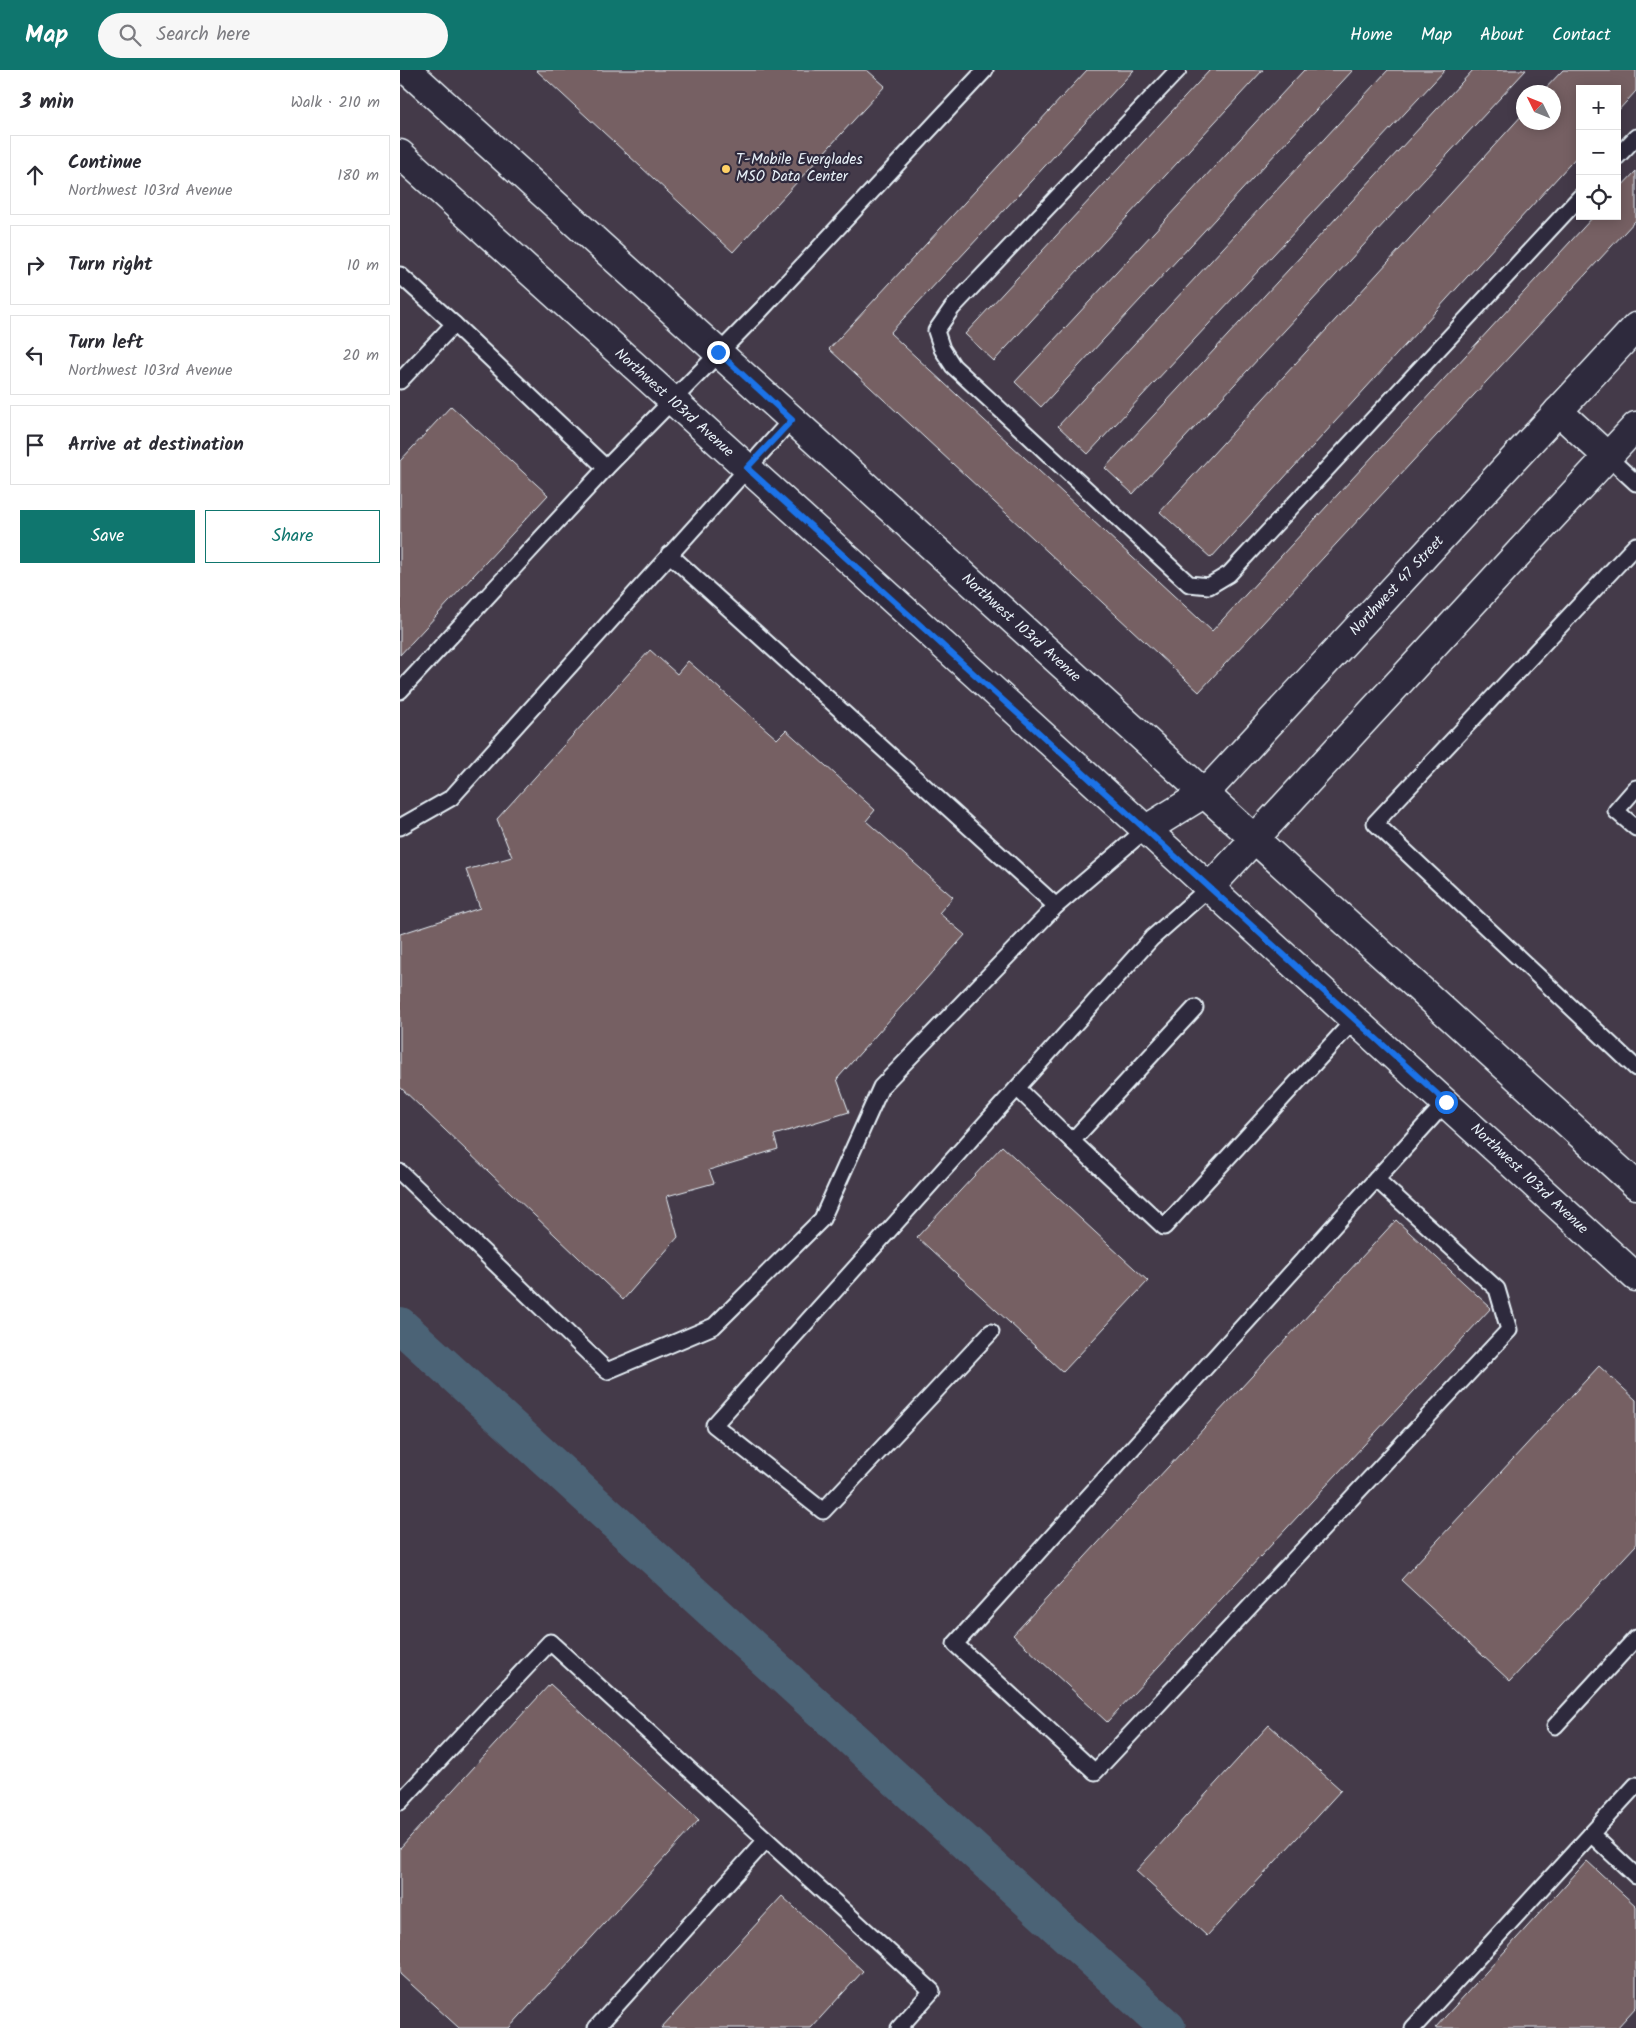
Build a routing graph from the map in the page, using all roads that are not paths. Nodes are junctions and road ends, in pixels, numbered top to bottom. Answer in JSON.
{"nodes":[{"id":1,"x":407,"y":70,"type":"edge"},
{"id":2,"x":985,"y":70,"type":"edge"},
{"id":3,"x":1178,"y":70,"type":"edge"},
{"id":4,"x":1636,"y":137,"type":"edge"},
{"id":5,"x":1621,"y":153,"type":"edge"},
{"id":6,"x":400,"y":154,"type":"edge"},
{"id":7,"x":1576,"y":201,"type":"edge"},
{"id":8,"x":400,"y":275,"type":"edge"},
{"id":9,"x":454,"y":324,"type":"junction"},
{"id":10,"x":1636,"y":326,"type":"edge"},
{"id":11,"x":718,"y":352,"type":"junction"},
{"id":12,"x":400,"y":382,"type":"edge"},
{"id":13,"x":672,"y":400,"type":"junction"},
{"id":14,"x":1558,"y":411,"type":"junction"},
{"id":15,"x":792,"y":420,"type":"junction"},
{"id":16,"x":1636,"y":426,"type":"edge"},
{"id":17,"x":1608,"y":457,"type":"junction"},
{"id":18,"x":606,"y":468,"type":"junction"},
{"id":19,"x":747,"y":468,"type":"junction"},
{"id":20,"x":1636,"y":483,"type":"edge"},
{"id":21,"x":1636,"y":545,"type":"edge"},
{"id":22,"x":669,"y":554,"type":"junction"},
{"id":23,"x":400,"y":691,"type":"edge"},
{"id":24,"x":1636,"y":788,"type":"edge"},
{"id":25,"x":1205,"y":793,"type":"junction"},
{"id":26,"x":400,"y":827,"type":"edge"},
{"id":27,"x":1636,"y":828,"type":"edge"},
{"id":28,"x":1145,"y":830,"type":"junction"},
{"id":29,"x":1254,"y":839,"type":"junction"},
{"id":30,"x":1210,"y":887,"type":"junction"},
{"id":31,"x":1056,"y":906,"type":"junction"},
{"id":32,"x":1196,"y":1008,"type":"dead end"},
{"id":33,"x":1355,"y":1019,"type":"junction"},
{"id":34,"x":1636,"y":1068,"type":"edge"},
{"id":35,"x":1017,"y":1088,"type":"junction"},
{"id":36,"x":1446,"y":1102,"type":"junction"},
{"id":37,"x":1072,"y":1141,"type":"junction"},
{"id":38,"x":400,"y":1172,"type":"edge"},
{"id":39,"x":1376,"y":1179,"type":"junction"},
{"id":40,"x":1636,"y":1184,"type":"edge"},
{"id":41,"x":1636,"y":1277,"type":"edge"},
{"id":42,"x":991,"y":1332,"type":"dead end"},
{"id":43,"x":1636,"y":1638,"type":"edge"},
{"id":44,"x":1556,"y":1726,"type":"dead end"},
{"id":45,"x":1636,"y":1785,"type":"edge"},
{"id":46,"x":400,"y":1802,"type":"edge"},
{"id":47,"x":1591,"y":1834,"type":"junction"},
{"id":48,"x":766,"y":1840,"type":"junction"},
{"id":49,"x":1636,"y":1876,"type":"edge"},
{"id":50,"x":596,"y":2028,"type":"edge"},
{"id":51,"x":899,"y":2028,"type":"edge"},
{"id":52,"x":1413,"y":2028,"type":"edge"}],
"edges":[{"from":1,"to":11,"type":"street","name":"Northwest 103rd Avenue"},
{"from":2,"to":11,"type":"lane"},
{"from":3,"to":7,"type":"lane"},
{"from":4,"to":5,"type":"lane"},
{"from":6,"to":13,"type":"street","name":"Northwest 103rd Avenue"},
{"from":8,"to":9,"type":"lane"},
{"from":9,"to":12,"type":"lane"},
{"from":9,"to":18,"type":"lane"},
{"from":10,"to":14,"type":"street","name":"Northwest 47 Street"},
{"from":11,"to":13,"type":"lane"},
{"from":11,"to":15,"type":"street","name":"Northwest 103rd Avenue"},
{"from":13,"to":18,"type":"lane"},
{"from":13,"to":19,"type":"street","name":"Northwest 103rd Avenue"},
{"from":14,"to":17,"type":"street"},
{"from":14,"to":25,"type":"street","name":"Northwest 47 Street"},
{"from":15,"to":19,"type":"lane"},
{"from":15,"to":25,"type":"street","name":"Northwest 103rd Avenue"},
{"from":16,"to":17,"type":"street"},
{"from":17,"to":20,"type":"lane"},
{"from":17,"to":29,"type":"street"},
{"from":18,"to":23,"type":"lane"},
{"from":19,"to":22,"type":"lane"},
{"from":19,"to":28,"type":"street","name":"Northwest 103rd Avenue"},
{"from":21,"to":34,"type":"lane"},
{"from":22,"to":26,"type":"lane"},
{"from":22,"to":31,"type":"lane"},
{"from":24,"to":27,"type":"lane"},
{"from":25,"to":28,"type":"street","name":"Northwest 47 Street"},
{"from":25,"to":29,"type":"street","name":"Northwest 103rd Avenue"},
{"from":28,"to":30,"type":"street","name":"Northwest 103rd Avenue"},
{"from":28,"to":31,"type":"lane"},
{"from":29,"to":30,"type":"street"},
{"from":29,"to":40,"type":"street","name":"Northwest 103rd Avenue"},
{"from":30,"to":33,"type":"street","name":"Northwest 103rd Avenue"},
{"from":30,"to":35,"type":"lane"},
{"from":31,"to":38,"type":"lane"},
{"from":32,"to":37,"type":"lane"},
{"from":33,"to":36,"type":"street","name":"Northwest 103rd Avenue"},
{"from":33,"to":37,"type":"lane"},
{"from":35,"to":37,"type":"lane"},
{"from":35,"to":42,"type":"lane"},
{"from":36,"to":39,"type":"lane"},
{"from":36,"to":41,"type":"street","name":"Northwest 103rd Avenue"},
{"from":39,"to":39,"type":"lane"},
{"from":43,"to":44,"type":"lane"},
{"from":45,"to":47,"type":"lane"},
{"from":46,"to":48,"type":"lane"},
{"from":47,"to":49,"type":"lane"},
{"from":47,"to":52,"type":"lane"},
{"from":48,"to":50,"type":"lane"},
{"from":48,"to":51,"type":"lane"}]}
